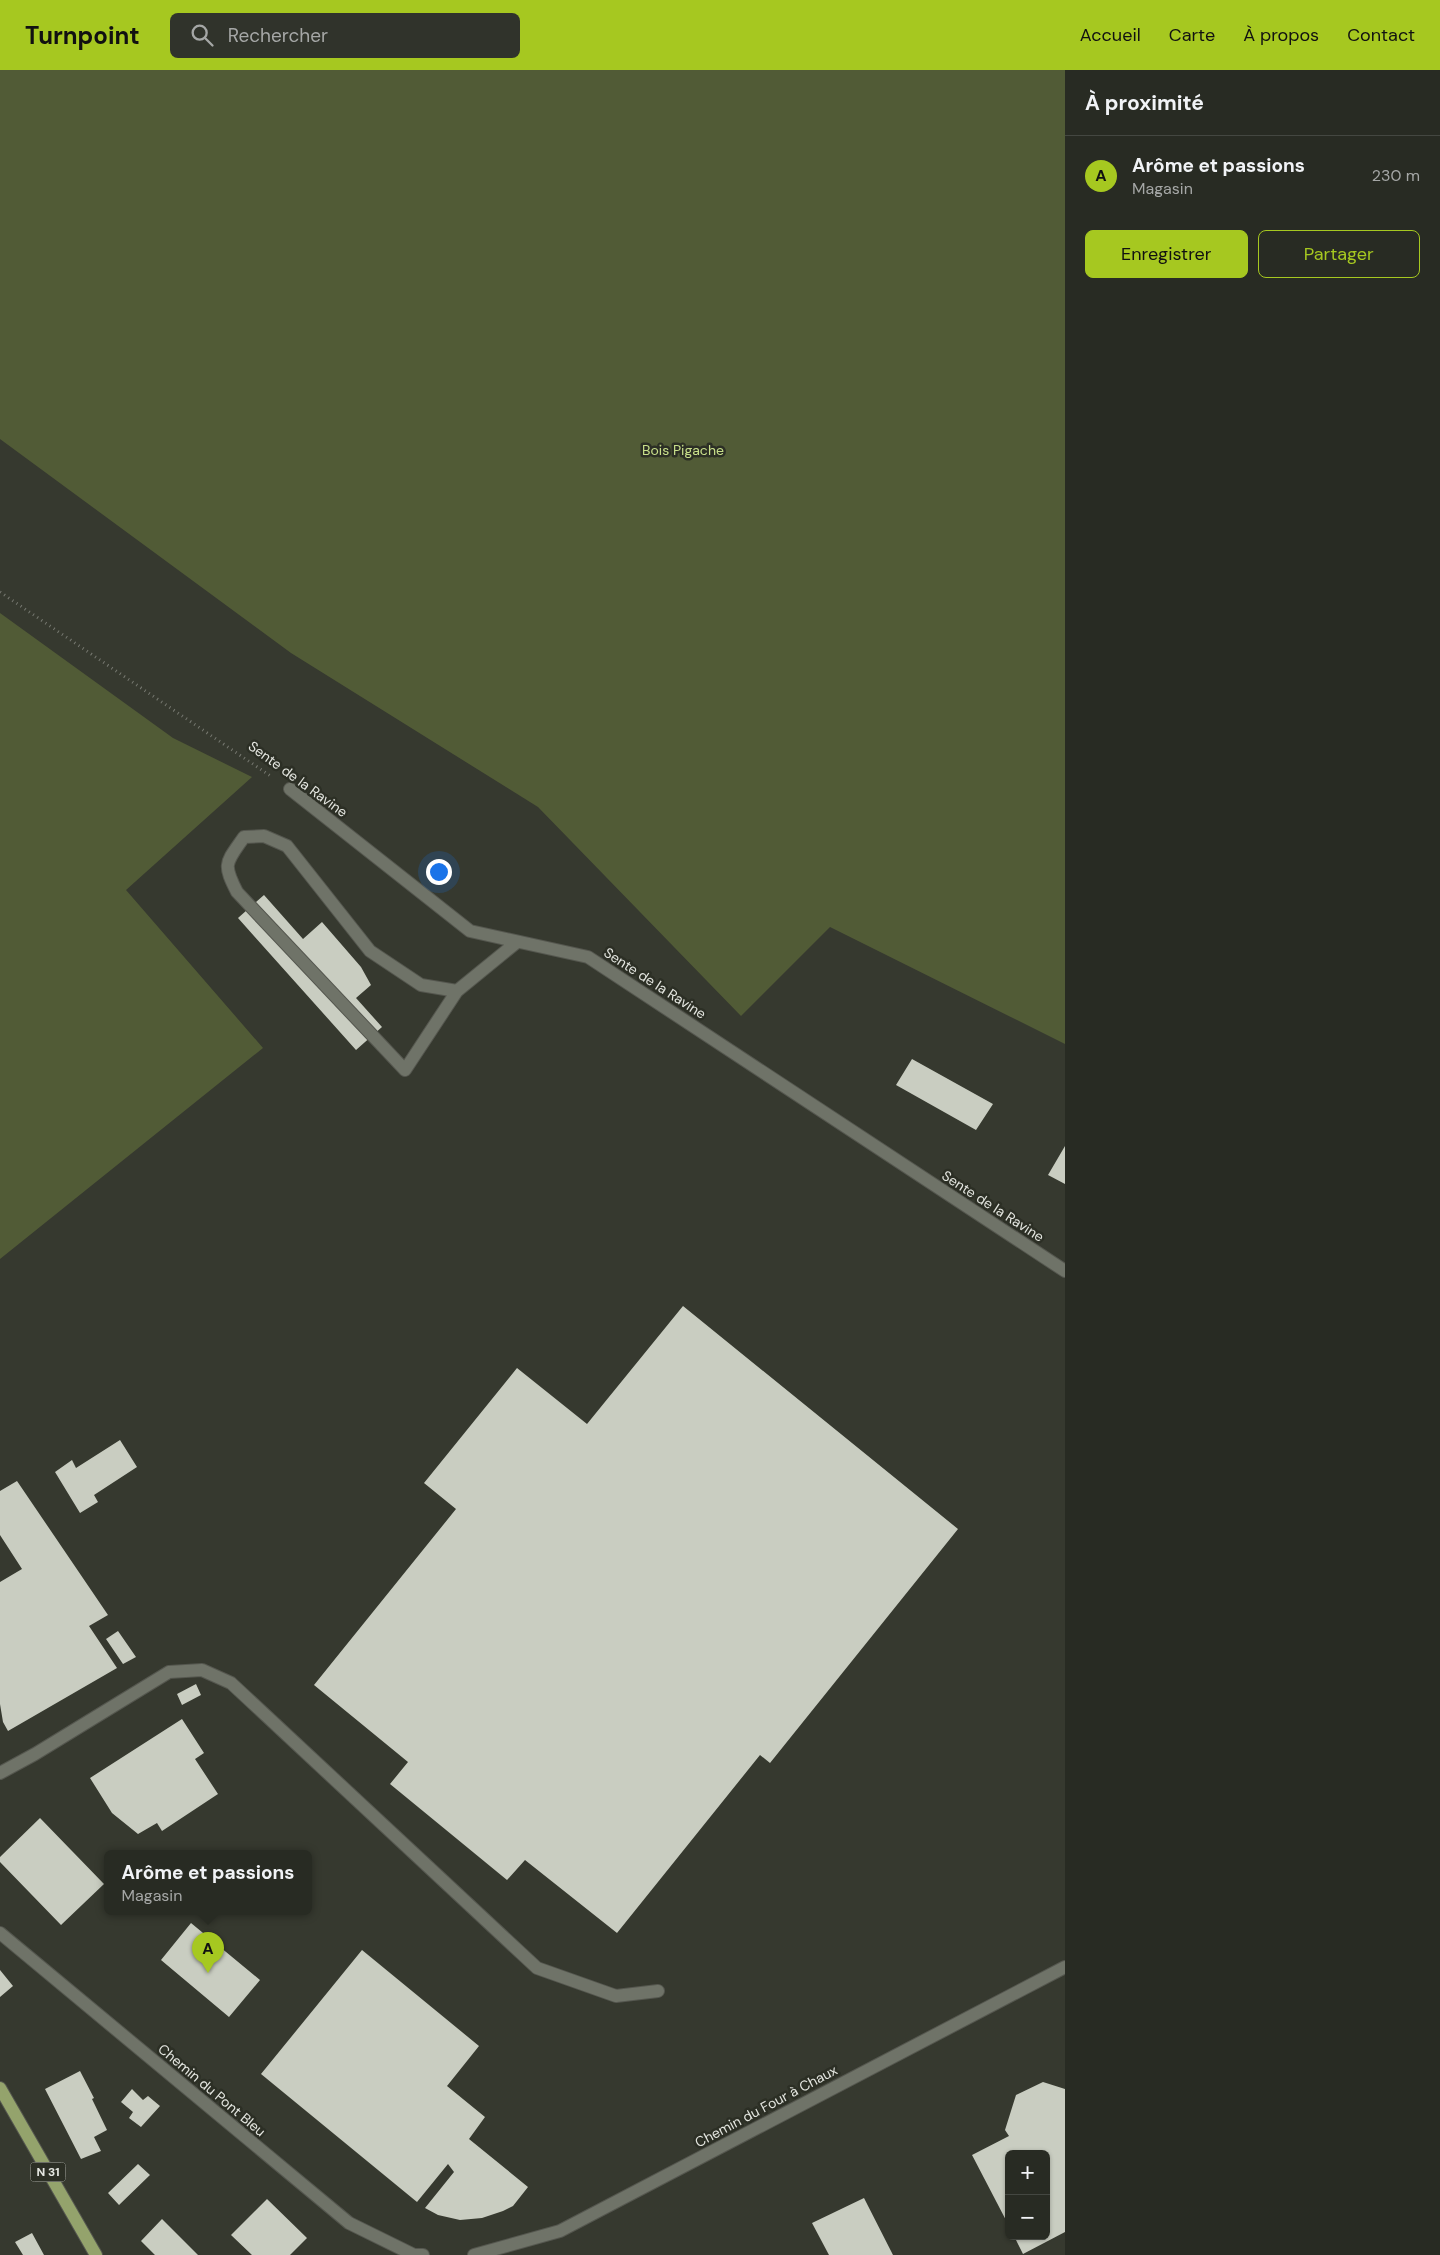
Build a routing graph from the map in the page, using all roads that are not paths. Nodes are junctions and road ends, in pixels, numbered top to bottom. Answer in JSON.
{"nodes":[{"id":1,"x":290,"y":790,"type":"road end"},
{"id":2,"x":518,"y":942,"type":"junction"},
{"id":3,"x":457,"y":991,"type":"junction"},
{"id":4,"x":1065,"y":1271,"type":"edge"},
{"id":5,"x":0,"y":1773,"type":"edge"},
{"id":6,"x":0,"y":1933,"type":"edge"},
{"id":7,"x":1065,"y":1967,"type":"edge"},
{"id":8,"x":658,"y":1990,"type":"dead end"},
{"id":9,"x":0,"y":2088,"type":"edge"},
{"id":10,"x":96,"y":2255,"type":"edge"},
{"id":11,"x":414,"y":2255,"type":"edge"},
{"id":12,"x":423,"y":2255,"type":"edge"},
{"id":13,"x":474,"y":2255,"type":"edge"}],
"edges":[{"from":1,"to":2,"type":"street","name":"Sente de la Ravine"},
{"from":2,"to":3,"type":"street"},
{"from":2,"to":4,"type":"street","name":"Sente de la Ravine"},
{"from":3,"to":3,"type":"street"},
{"from":5,"to":8,"type":"street"},
{"from":6,"to":11,"type":"street","name":"Chemin du Pont Bleu"},
{"from":7,"to":13,"type":"street","name":"Chemin du Four à Chaux"},
{"from":9,"to":10,"type":"main road","number":"N 31"},
{"from":11,"to":12,"type":"street"}]}
